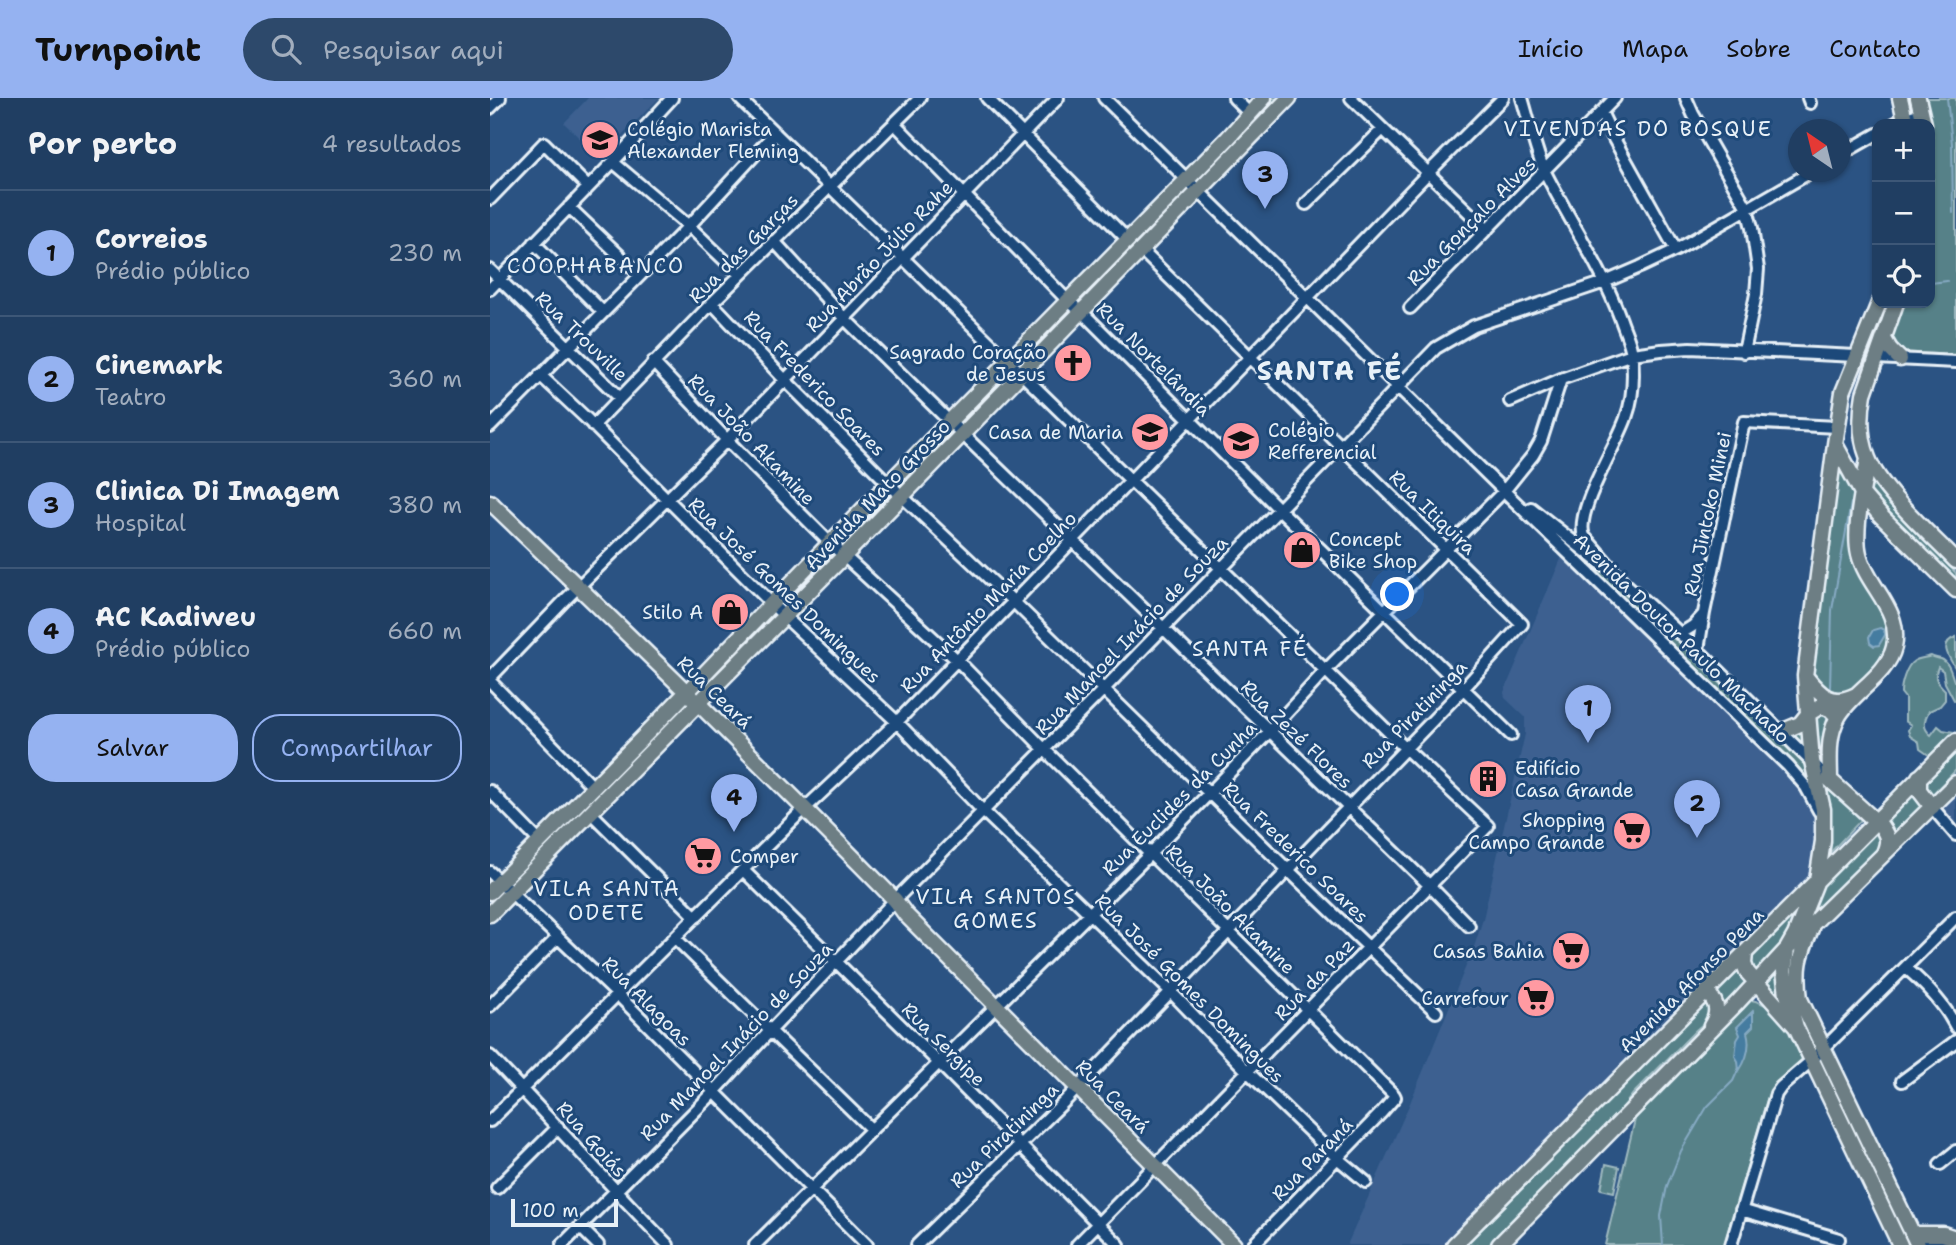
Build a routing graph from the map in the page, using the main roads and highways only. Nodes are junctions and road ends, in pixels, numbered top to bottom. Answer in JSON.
{"nodes":[{"id":1,"x":1264,"y":98,"type":"edge"},
{"id":2,"x":1289,"y":98,"type":"edge"},
{"id":3,"x":1900,"y":98,"type":"edge"},
{"id":4,"x":1918,"y":98,"type":"edge"},
{"id":5,"x":1901,"y":119,"type":"edge"},
{"id":6,"x":1923,"y":119,"type":"edge"},
{"id":7,"x":1878,"y":308,"type":"edge"},
{"id":8,"x":1894,"y":308,"type":"edge"},
{"id":9,"x":1874,"y":318,"type":"junction"},
{"id":10,"x":1884,"y":339,"type":"junction"},
{"id":11,"x":1876,"y":358,"type":"junction"},
{"id":12,"x":1900,"y":359,"type":"road end"},
{"id":13,"x":1835,"y":444,"type":"junction"},
{"id":14,"x":1868,"y":458,"type":"junction"},
{"id":15,"x":1863,"y":495,"type":"junction"},
{"id":16,"x":490,"y":502,"type":"edge"},
{"id":17,"x":490,"y":513,"type":"edge"},
{"id":18,"x":1956,"y":561,"type":"edge"},
{"id":19,"x":1949,"y":576,"type":"edge"},
{"id":20,"x":575,"y":590,"type":"junction"},
{"id":21,"x":1956,"y":590,"type":"edge"},
{"id":22,"x":1805,"y":676,"type":"junction"},
{"id":23,"x":1857,"y":694,"type":"junction"},
{"id":24,"x":684,"y":695,"type":"junction"},
{"id":25,"x":696,"y":706,"type":"junction"},
{"id":26,"x":1808,"y":713,"type":"junction"},
{"id":27,"x":1838,"y":717,"type":"junction"},
{"id":28,"x":658,"y":722,"type":"junction"},
{"id":29,"x":1777,"y":727,"type":"road end"},
{"id":30,"x":1956,"y":741,"type":"edge"},
{"id":31,"x":660,"y":743,"type":"junction"},
{"id":32,"x":1919,"y":778,"type":"junction"},
{"id":33,"x":1956,"y":783,"type":"edge"},
{"id":34,"x":1931,"y":807,"type":"junction"},
{"id":35,"x":1875,"y":821,"type":"junction"},
{"id":36,"x":539,"y":841,"type":"junction"},
{"id":37,"x":554,"y":850,"type":"junction"},
{"id":38,"x":1884,"y":853,"type":"junction"},
{"id":39,"x":1816,"y":880,"type":"junction"},
{"id":40,"x":493,"y":882,"type":"edge"},
{"id":41,"x":490,"y":914,"type":"edge"},
{"id":42,"x":1812,"y":925,"type":"junction"},
{"id":43,"x":1787,"y":949,"type":"junction"},
{"id":44,"x":1745,"y":953,"type":"junction"},
{"id":45,"x":1756,"y":983,"type":"junction"},
{"id":46,"x":1706,"y":992,"type":"junction"},
{"id":47,"x":1738,"y":1002,"type":"junction"},
{"id":48,"x":1778,"y":1008,"type":"junction"},
{"id":49,"x":1796,"y":1027,"type":"junction"},
{"id":50,"x":1704,"y":1036,"type":"junction"},
{"id":51,"x":1954,"y":1237,"type":"edge"},
{"id":52,"x":1915,"y":1239,"type":"edge"},
{"id":53,"x":1234,"y":1245,"type":"edge"},
{"id":54,"x":1454,"y":1245,"type":"edge"},
{"id":55,"x":1499,"y":1245,"type":"edge"},
{"id":56,"x":1900,"y":1245,"type":"edge"}],
"edges":[{"from":1,"to":24,"type":"main road","name":"Avenida Mato Grosso"},
{"from":2,"to":25,"type":"main road","name":"Avenida Mato Grosso"},
{"from":3,"to":5,"type":"main road"},
{"from":4,"to":6,"type":"main road"},
{"from":7,"to":9,"type":"main road"},
{"from":8,"to":10,"type":"main road"},
{"from":9,"to":11,"type":"main road"},
{"from":9,"to":13,"type":"main road"},
{"from":10,"to":11,"type":"main road"},
{"from":10,"to":12,"type":"main road"},
{"from":11,"to":14,"type":"main road"},
{"from":13,"to":15,"type":"main road"},
{"from":13,"to":22,"type":"main road"},
{"from":14,"to":15,"type":"main road"},
{"from":14,"to":18,"type":"main road"},
{"from":15,"to":19,"type":"main road"},
{"from":15,"to":23,"type":"main road"},
{"from":16,"to":20,"type":"main road","name":"Rua Ceará"},
{"from":17,"to":20,"type":"main road","name":"Rua Ceará"},
{"from":19,"to":21,"type":"main road"},
{"from":20,"to":24,"type":"main road","name":"Rua Ceará"},
{"from":22,"to":23,"type":"main road"},
{"from":22,"to":26,"type":"main road"},
{"from":23,"to":27,"type":"main road"},
{"from":24,"to":25,"type":"main road","name":"Rua Ceará"},
{"from":24,"to":28,"type":"main road","name":"Avenida Mato Grosso"},
{"from":25,"to":31,"type":"main road","name":"Avenida Mato Grosso"},
{"from":25,"to":53,"type":"main road","name":"Rua Ceará"},
{"from":26,"to":27,"type":"main road"},
{"from":26,"to":29,"type":"main road"},
{"from":26,"to":39,"type":"main road"},
{"from":27,"to":35,"type":"main road"},
{"from":28,"to":31,"type":"main road"},
{"from":28,"to":36,"type":"main road","name":"Avenida Mato Grosso"},
{"from":30,"to":32,"type":"main road","name":"Avenida Afonso Pena"},
{"from":31,"to":37,"type":"main road","name":"Avenida Mato Grosso"},
{"from":32,"to":34,"type":"main road"},
{"from":32,"to":35,"type":"main road","name":"Avenida Afonso Pena"},
{"from":33,"to":34,"type":"main road"},
{"from":34,"to":38,"type":"main road"},
{"from":35,"to":38,"type":"main road"},
{"from":35,"to":39,"type":"main road","name":"Avenida Afonso Pena"},
{"from":36,"to":37,"type":"main road"},
{"from":36,"to":40,"type":"main road","name":"Avenida Mato Grosso"},
{"from":37,"to":41,"type":"main road","name":"Avenida Mato Grosso"},
{"from":38,"to":42,"type":"main road"},
{"from":39,"to":43,"type":"main road"},
{"from":39,"to":44,"type":"main road","name":"Avenida Afonso Pena"},
{"from":42,"to":43,"type":"main road"},
{"from":42,"to":52,"type":"main road"},
{"from":43,"to":45,"type":"main road"},
{"from":43,"to":49,"type":"main road"},
{"from":44,"to":45,"type":"main road"},
{"from":44,"to":46,"type":"main road","name":"Avenida Afonso Pena"},
{"from":45,"to":47,"type":"main road"},
{"from":45,"to":48,"type":"main road"},
{"from":46,"to":50,"type":"main road"},
{"from":46,"to":54,"type":"main road","name":"Avenida Afonso Pena"},
{"from":47,"to":48,"type":"main road"},
{"from":47,"to":50,"type":"main road"},
{"from":48,"to":49,"type":"main road"},
{"from":49,"to":56,"type":"main road"},
{"from":50,"to":55,"type":"main road"},
{"from":51,"to":52,"type":"main road"}]}
